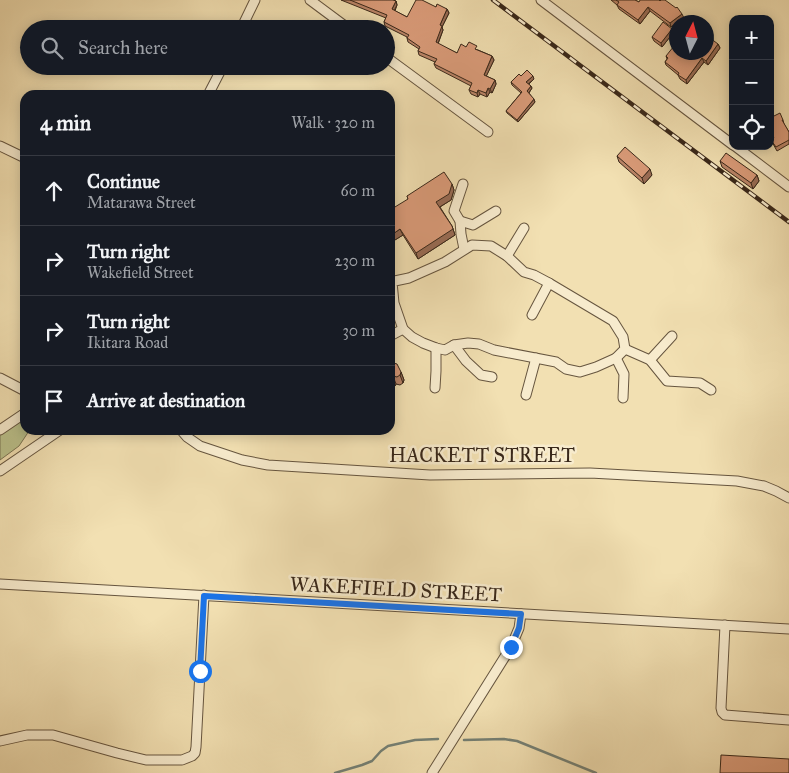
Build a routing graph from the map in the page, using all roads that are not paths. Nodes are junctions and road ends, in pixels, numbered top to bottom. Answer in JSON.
{"nodes":[{"id":1,"x":255,"y":0,"type":"edge"},
{"id":2,"x":310,"y":0,"type":"edge"},
{"id":3,"x":542,"y":0,"type":"edge"},
{"id":4,"x":245,"y":20,"type":"edge"},
{"id":5,"x":337,"y":20,"type":"edge"},
{"id":6,"x":395,"y":64,"type":"edge"},
{"id":7,"x":218,"y":75,"type":"edge"},
{"id":8,"x":210,"y":90,"type":"edge"},
{"id":9,"x":488,"y":132,"type":"dead end"},
{"id":10,"x":729,"y":141,"type":"edge"},
{"id":11,"x":0,"y":146,"type":"edge"},
{"id":12,"x":741,"y":150,"type":"edge"},
{"id":13,"x":20,"y":156,"type":"edge"},
{"id":14,"x":463,"y":184,"type":"dead end"},
{"id":15,"x":789,"y":187,"type":"edge"},
{"id":16,"x":496,"y":211,"type":"dead end"},
{"id":17,"x":460,"y":221,"type":"junction"},
{"id":18,"x":524,"y":228,"type":"dead end"},
{"id":19,"x":464,"y":249,"type":"junction"},
{"id":20,"x":507,"y":256,"type":"junction"},
{"id":21,"x":395,"y":281,"type":"edge"},
{"id":22,"x":549,"y":283,"type":"junction"},
{"id":23,"x":395,"y":306,"type":"edge"},
{"id":24,"x":532,"y":316,"type":"dead end"},
{"id":25,"x":404,"y":329,"type":"junction"},
{"id":26,"x":395,"y":334,"type":"edge"},
{"id":27,"x":672,"y":336,"type":"dead end"},
{"id":28,"x":454,"y":345,"type":"junction"},
{"id":29,"x":436,"y":348,"type":"junction"},
{"id":30,"x":625,"y":349,"type":"junction"},
{"id":31,"x":536,"y":358,"type":"junction"},
{"id":32,"x":616,"y":358,"type":"junction"},
{"id":33,"x":650,"y":360,"type":"junction"},
{"id":34,"x":492,"y":377,"type":"dead end"},
{"id":35,"x":0,"y":378,"type":"edge"},
{"id":36,"x":20,"y":388,"type":"edge"},
{"id":37,"x":435,"y":388,"type":"dead end"},
{"id":38,"x":711,"y":390,"type":"dead end"},
{"id":39,"x":526,"y":395,"type":"dead end"},
{"id":40,"x":623,"y":398,"type":"dead end"},
{"id":41,"x":20,"y":416,"type":"edge"},
{"id":42,"x":0,"y":430,"type":"edge"},
{"id":43,"x":50,"y":435,"type":"edge"},
{"id":44,"x":185,"y":435,"type":"edge"},
{"id":45,"x":0,"y":471,"type":"edge"},
{"id":46,"x":789,"y":498,"type":"edge"},
{"id":47,"x":0,"y":584,"type":"edge"},
{"id":48,"x":204,"y":596,"type":"junction"},
{"id":49,"x":521,"y":614,"type":"junction"},
{"id":50,"x":725,"y":625,"type":"junction"},
{"id":51,"x":789,"y":629,"type":"edge"},
{"id":52,"x":789,"y":720,"type":"edge"},
{"id":53,"x":0,"y":741,"type":"edge"},
{"id":54,"x":432,"y":773,"type":"edge"}],
"edges":[{"from":1,"to":4,"type":"street"},
{"from":2,"to":5,"type":"street"},
{"from":3,"to":10,"type":"street"},
{"from":6,"to":9,"type":"street"},
{"from":7,"to":8,"type":"street"},
{"from":11,"to":13,"type":"street"},
{"from":12,"to":15,"type":"street"},
{"from":14,"to":17,"type":"street"},
{"from":16,"to":17,"type":"street"},
{"from":17,"to":19,"type":"street"},
{"from":18,"to":20,"type":"street"},
{"from":19,"to":20,"type":"street"},
{"from":19,"to":21,"type":"street"},
{"from":20,"to":22,"type":"street"},
{"from":22,"to":24,"type":"street"},
{"from":22,"to":30,"type":"street"},
{"from":23,"to":25,"type":"street"},
{"from":25,"to":26,"type":"street"},
{"from":25,"to":29,"type":"street"},
{"from":27,"to":33,"type":"street"},
{"from":28,"to":29,"type":"street"},
{"from":28,"to":31,"type":"street"},
{"from":28,"to":34,"type":"street"},
{"from":29,"to":37,"type":"street"},
{"from":30,"to":32,"type":"street"},
{"from":30,"to":33,"type":"street"},
{"from":31,"to":32,"type":"street"},
{"from":31,"to":39,"type":"street"},
{"from":32,"to":40,"type":"street"},
{"from":33,"to":38,"type":"street"},
{"from":35,"to":36,"type":"street"},
{"from":41,"to":42,"type":"street"},
{"from":43,"to":45,"type":"street"},
{"from":44,"to":46,"type":"street","name":"HACKETT STREET"},
{"from":47,"to":48,"type":"street","name":"WAKEFIELD STREET"},
{"from":48,"to":49,"type":"street","name":"WAKEFIELD STREET"},
{"from":48,"to":53,"type":"street"},
{"from":49,"to":50,"type":"street","name":"WAKEFIELD STREET"},
{"from":49,"to":54,"type":"street"},
{"from":50,"to":51,"type":"street","name":"WAKEFIELD STREET"},
{"from":50,"to":52,"type":"street"}]}
